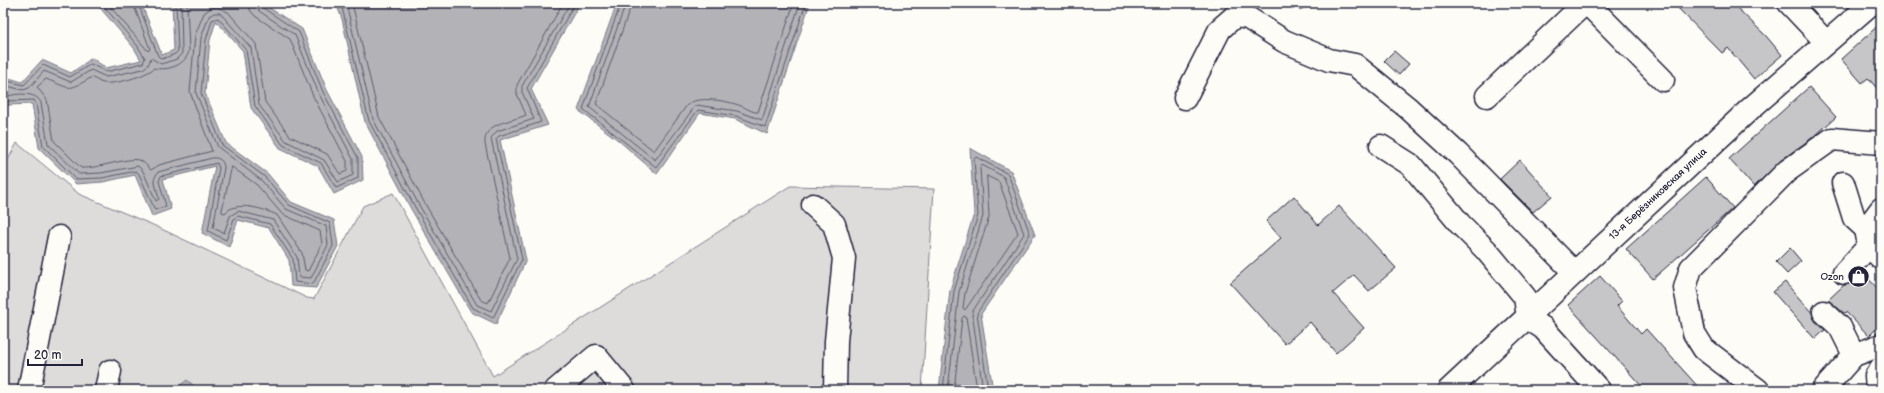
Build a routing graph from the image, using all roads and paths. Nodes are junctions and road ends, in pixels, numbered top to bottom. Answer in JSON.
{"nodes":[{"id":1,"x":1586,"y":3,"type":"edge"},
{"id":2,"x":1788,"y":3,"type":"edge"},
{"id":3,"x":1868,"y":4,"type":"edge"},
{"id":4,"x":1826,"y":42,"type":"junction"},
{"id":5,"x":1663,"y":80,"type":"dead end"},
{"id":6,"x":1487,"y":96,"type":"dead end"},
{"id":7,"x":1185,"y":98,"type":"dead end"},
{"id":8,"x":1881,"y":143,"type":"edge"},
{"id":9,"x":1381,"y":146,"type":"dead end"},
{"id":10,"x":1843,"y":182,"type":"dead end"},
{"id":11,"x":813,"y":205,"type":"dead end"},
{"id":12,"x":1881,"y":209,"type":"edge"},
{"id":13,"x":59,"y":238,"type":"dead end"},
{"id":14,"x":1872,"y":244,"type":"edge"},
{"id":15,"x":1574,"y":272,"type":"junction"},
{"id":16,"x":1844,"y":273,"type":"dead end"},
{"id":17,"x":1824,"y":312,"type":"dead end"},
{"id":18,"x":1528,"y":318,"type":"junction"},
{"id":19,"x":1881,"y":345,"type":"edge"},
{"id":20,"x":1854,"y":355,"type":"junction"},
{"id":21,"x":1881,"y":368,"type":"edge"},
{"id":22,"x":1451,"y":389,"type":"edge"},
{"id":23,"x":29,"y":390,"type":"edge"},
{"id":24,"x":556,"y":390,"type":"edge"},
{"id":25,"x":624,"y":390,"type":"edge"},
{"id":26,"x":835,"y":390,"type":"edge"},
{"id":27,"x":1599,"y":390,"type":"edge"},
{"id":28,"x":1758,"y":390,"type":"edge"},
{"id":29,"x":1823,"y":390,"type":"edge"},
{"id":30,"x":1877,"y":390,"type":"edge"}],
"edges":[{"from":1,"to":5,"type":"street"},
{"from":1,"to":6,"type":"street"},
{"from":2,"to":4,"type":"street"},
{"from":3,"to":4,"type":"street","name":"13-я Берёзниковская улица"},
{"from":4,"to":15,"type":"street","name":"13-я Берёзниковская улица"},
{"from":7,"to":15,"type":"street"},
{"from":8,"to":28,"type":"street"},
{"from":9,"to":18,"type":"street"},
{"from":10,"to":14,"type":"street"},
{"from":11,"to":26,"type":"street"},
{"from":12,"to":14,"type":"street"},
{"from":13,"to":23,"type":"street"},
{"from":14,"to":16,"type":"street"},
{"from":15,"to":18,"type":"street","name":"13-я Берёзниковская улица"},
{"from":17,"to":20,"type":"street"},
{"from":18,"to":22,"type":"street","name":"13-я Берёзниковская улица"},
{"from":18,"to":27,"type":"street"},
{"from":19,"to":20,"type":"street"},
{"from":20,"to":29,"type":"street"},
{"from":21,"to":30,"type":"street"},
{"from":24,"to":25,"type":"street"}]}
